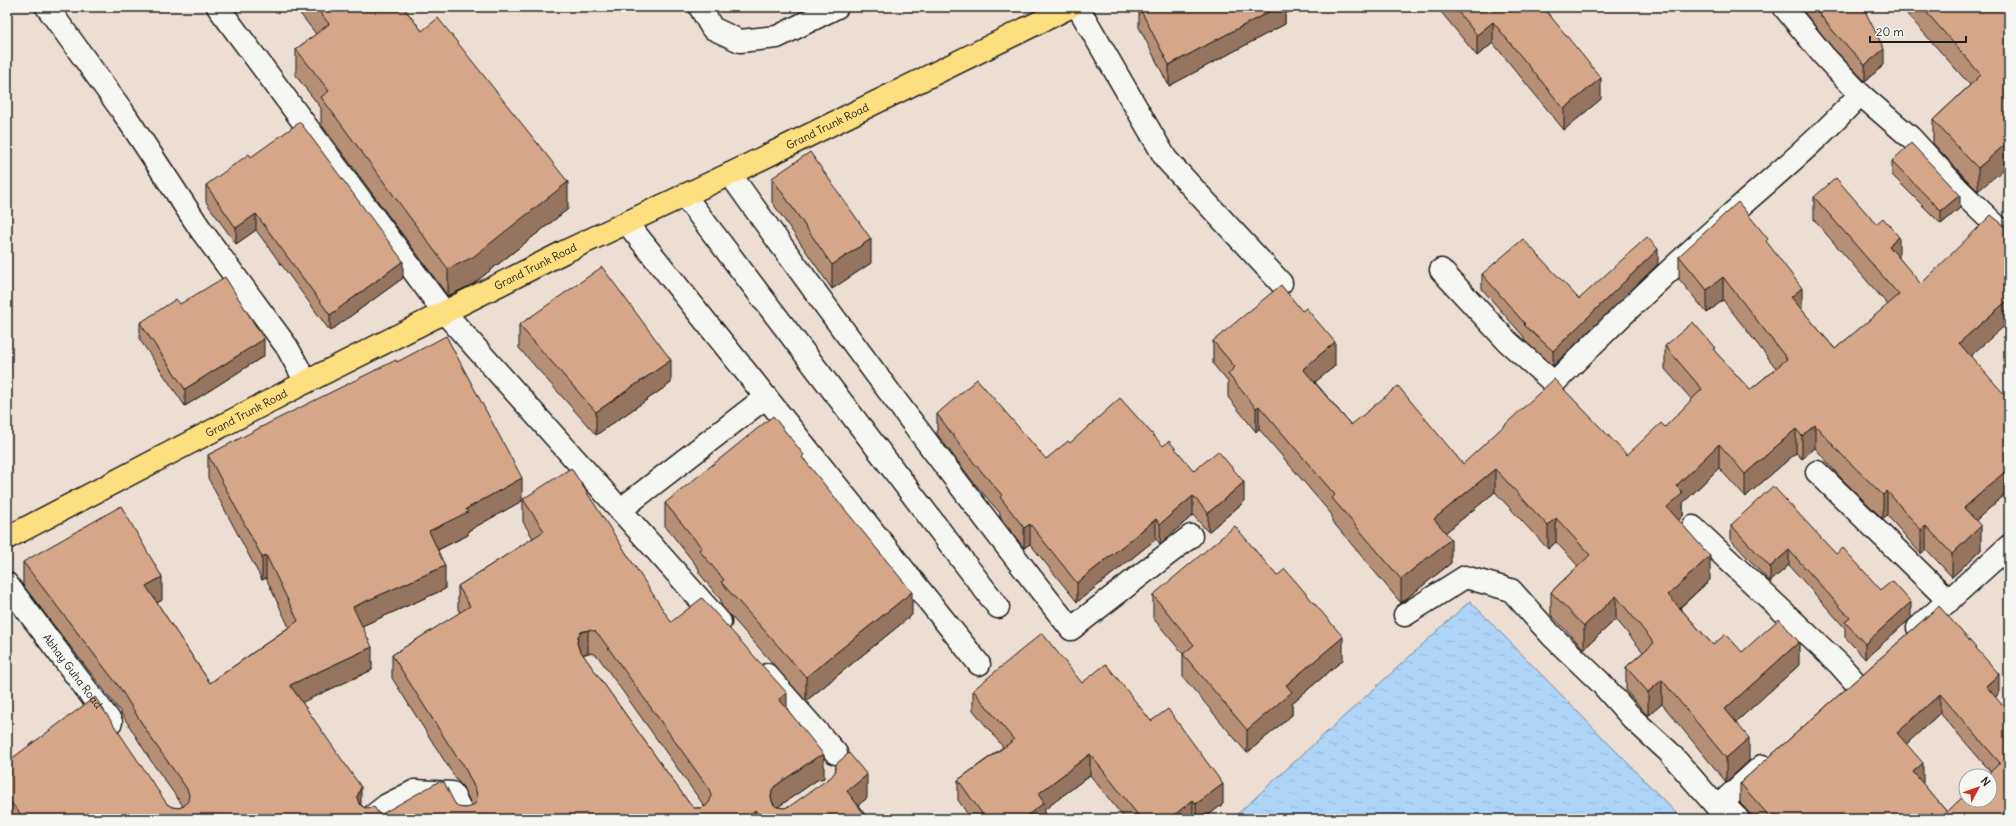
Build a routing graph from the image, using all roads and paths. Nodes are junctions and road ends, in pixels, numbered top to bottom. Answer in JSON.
{"nodes":[{"id":1,"x":47,"y":7,"type":"edge"},
{"id":2,"x":218,"y":7,"type":"edge"},
{"id":3,"x":700,"y":7,"type":"edge"},
{"id":4,"x":837,"y":7,"type":"edge"},
{"id":5,"x":1070,"y":7,"type":"edge"},
{"id":6,"x":1078,"y":7,"type":"edge"},
{"id":7,"x":1784,"y":7,"type":"edge"},
{"id":8,"x":1860,"y":94,"type":"junction"},
{"id":9,"x":730,"y":174,"type":"junction"},
{"id":10,"x":684,"y":195,"type":"junction"},
{"id":11,"x":627,"y":222,"type":"junction"},
{"id":12,"x":2009,"y":238,"type":"edge"},
{"id":13,"x":1441,"y":270,"type":"dead end"},
{"id":14,"x":1281,"y":283,"type":"dead end"},
{"id":15,"x":444,"y":312,"type":"junction"},
{"id":16,"x":306,"y":382,"type":"junction"},
{"id":17,"x":1554,"y":383,"type":"junction"},
{"id":18,"x":766,"y":397,"type":"junction"},
{"id":19,"x":1538,"y":399,"type":"edge"},
{"id":20,"x":1817,"y":472,"type":"dead end"},
{"id":21,"x":620,"y":510,"type":"junction"},
{"id":22,"x":1693,"y":527,"type":"dead end"},
{"id":23,"x":1191,"y":536,"type":"dead end"},
{"id":24,"x":7,"y":538,"type":"edge"},
{"id":25,"x":2009,"y":546,"type":"edge"},
{"id":26,"x":7,"y":584,"type":"edge"},
{"id":27,"x":1949,"y":601,"type":"junction"},
{"id":28,"x":998,"y":607,"type":"dead end"},
{"id":29,"x":1405,"y":615,"type":"dead end"},
{"id":30,"x":731,"y":634,"type":"edge"},
{"id":31,"x":1902,"y":643,"type":"edge"},
{"id":32,"x":752,"y":658,"type":"edge"},
{"id":33,"x":979,"y":664,"type":"dead end"},
{"id":34,"x":1873,"y":667,"type":"edge"},
{"id":35,"x":1855,"y":682,"type":"junction"},
{"id":36,"x":1838,"y":698,"type":"edge"},
{"id":37,"x":121,"y":738,"type":"edge"},
{"id":38,"x":836,"y":753,"type":"dead end"},
{"id":39,"x":1775,"y":755,"type":"edge"},
{"id":40,"x":1718,"y":806,"type":"junction"},
{"id":41,"x":369,"y":819,"type":"edge"},
{"id":42,"x":465,"y":819,"type":"edge"},
{"id":43,"x":1738,"y":819,"type":"edge"}],
"edges":[{"from":1,"to":16,"type":"street"},
{"from":2,"to":15,"type":"street"},
{"from":3,"to":4,"type":"street"},
{"from":5,"to":9,"type":"main road","name":"Grand Trunk Road"},
{"from":6,"to":14,"type":"street"},
{"from":7,"to":8,"type":"street"},
{"from":8,"to":12,"type":"street"},
{"from":8,"to":17,"type":"street"},
{"from":9,"to":10,"type":"main road","name":"Grand Trunk Road"},
{"from":9,"to":23,"type":"street"},
{"from":10,"to":11,"type":"main road","name":"Grand Trunk Road"},
{"from":10,"to":28,"type":"street"},
{"from":11,"to":15,"type":"main road","name":"Grand Trunk Road"},
{"from":11,"to":18,"type":"street"},
{"from":13,"to":17,"type":"street"},
{"from":15,"to":16,"type":"main road","name":"Grand Trunk Road"},
{"from":15,"to":21,"type":"street"},
{"from":16,"to":24,"type":"main road","name":"Grand Trunk Road"},
{"from":17,"to":19,"type":"street"},
{"from":18,"to":21,"type":"street"},
{"from":18,"to":33,"type":"street"},
{"from":20,"to":27,"type":"street"},
{"from":21,"to":30,"type":"street"},
{"from":22,"to":35,"type":"street"},
{"from":25,"to":27,"type":"street"},
{"from":26,"to":37,"type":"street","name":"Abhay Guha Road"},
{"from":27,"to":31,"type":"street"},
{"from":29,"to":40,"type":"street"},
{"from":32,"to":38,"type":"street"},
{"from":34,"to":35,"type":"street"},
{"from":35,"to":36,"type":"street"},
{"from":39,"to":40,"type":"street"},
{"from":40,"to":43,"type":"street"},
{"from":41,"to":42,"type":"street"}]}
